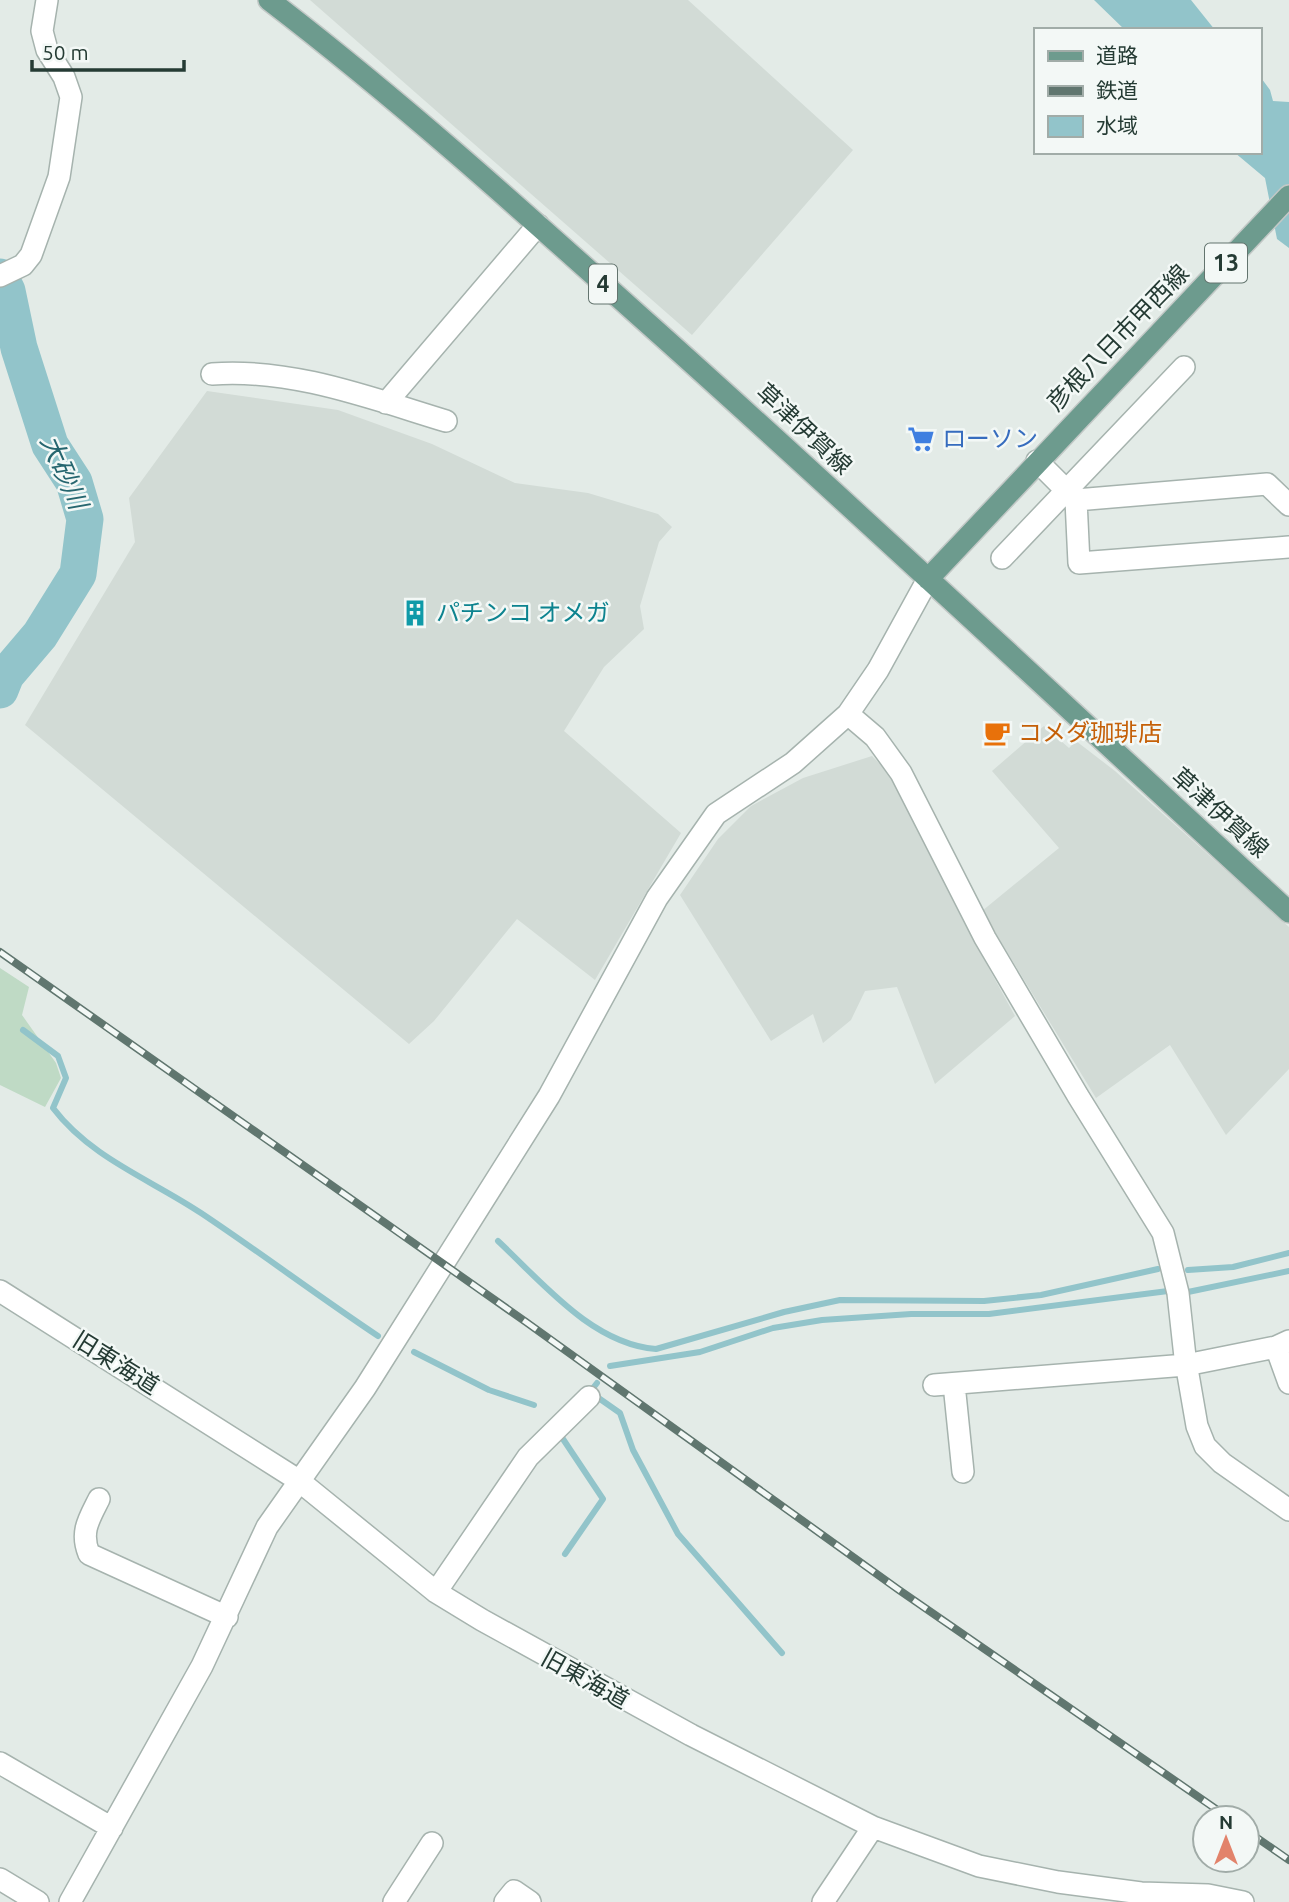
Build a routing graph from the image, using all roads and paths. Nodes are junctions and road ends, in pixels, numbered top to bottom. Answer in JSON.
{"nodes":[{"id":1,"x":47,"y":0,"type":"edge"},
{"id":2,"x":269,"y":0,"type":"edge"},
{"id":3,"x":1289,"y":196,"type":"edge"},
{"id":4,"x":537,"y":225,"type":"junction"},
{"id":5,"x":2,"y":275,"type":"edge"},
{"id":6,"x":1184,"y":367,"type":"dead end"},
{"id":7,"x":212,"y":374,"type":"dead end"},
{"id":8,"x":386,"y":402,"type":"junction"},
{"id":9,"x":446,"y":421,"type":"dead end"},
{"id":10,"x":1037,"y":461,"type":"junction"},
{"id":11,"x":1071,"y":494,"type":"junction"},
{"id":12,"x":1289,"y":505,"type":"edge"},
{"id":13,"x":1289,"y":547,"type":"edge"},
{"id":14,"x":1002,"y":558,"type":"dead end"},
{"id":15,"x":928,"y":579,"type":"junction"},
{"id":16,"x":848,"y":714,"type":"junction"},
{"id":17,"x":1289,"y":912,"type":"edge"},
{"id":18,"x":0,"y":1291,"type":"edge"},
{"id":19,"x":1282,"y":1344,"type":"edge"},
{"id":20,"x":1186,"y":1365,"type":"junction"},
{"id":21,"x":1289,"y":1383,"type":"edge"},
{"id":22,"x":589,"y":1397,"type":"dead end"},
{"id":23,"x":963,"y":1472,"type":"dead end"},
{"id":24,"x":298,"y":1480,"type":"junction"},
{"id":25,"x":99,"y":1499,"type":"dead end"},
{"id":26,"x":1289,"y":1510,"type":"edge"},
{"id":27,"x":436,"y":1591,"type":"junction"},
{"id":28,"x":227,"y":1616,"type":"junction"},
{"id":29,"x":0,"y":1763,"type":"edge"},
{"id":30,"x":873,"y":1827,"type":"junction"},
{"id":31,"x":111,"y":1828,"type":"junction"},
{"id":32,"x":432,"y":1843,"type":"dead end"},
{"id":33,"x":0,"y":1879,"type":"edge"},
{"id":34,"x":38,"y":1902,"type":"edge"},
{"id":35,"x":70,"y":1902,"type":"edge"},
{"id":36,"x":394,"y":1902,"type":"edge"},
{"id":37,"x":505,"y":1902,"type":"edge"},
{"id":38,"x":530,"y":1902,"type":"edge"},
{"id":39,"x":823,"y":1902,"type":"edge"},
{"id":40,"x":1243,"y":1902,"type":"edge"}],
"edges":[{"from":1,"to":5,"type":"street"},
{"from":2,"to":4,"type":"main road","name":"草津伊賀線","number":"4"},
{"from":3,"to":10,"type":"main road","name":"彦根八日市甲西線","number":"13"},
{"from":4,"to":8,"type":"street"},
{"from":4,"to":15,"type":"main road","name":"草津伊賀線","number":"4"},
{"from":6,"to":11,"type":"street"},
{"from":7,"to":8,"type":"street"},
{"from":8,"to":9,"type":"street"},
{"from":10,"to":11,"type":"street"},
{"from":10,"to":15,"type":"main road","name":"彦根八日市甲西線","number":"13"},
{"from":11,"to":12,"type":"street"},
{"from":11,"to":13,"type":"street"},
{"from":11,"to":14,"type":"street"},
{"from":15,"to":16,"type":"street"},
{"from":15,"to":17,"type":"main road","name":"草津伊賀線","number":"4"},
{"from":16,"to":20,"type":"street"},
{"from":16,"to":24,"type":"street"},
{"from":18,"to":24,"type":"street","name":"旧東海道"},
{"from":19,"to":20,"type":"street"},
{"from":19,"to":21,"type":"street"},
{"from":20,"to":23,"type":"street"},
{"from":20,"to":26,"type":"street"},
{"from":22,"to":27,"type":"street"},
{"from":24,"to":27,"type":"street","name":"旧東海道"},
{"from":24,"to":28,"type":"street"},
{"from":25,"to":28,"type":"street"},
{"from":27,"to":30,"type":"street","name":"旧東海道"},
{"from":28,"to":31,"type":"street"},
{"from":29,"to":31,"type":"street"},
{"from":30,"to":39,"type":"street"},
{"from":30,"to":40,"type":"street","name":"旧東海道"},
{"from":31,"to":35,"type":"street"},
{"from":32,"to":36,"type":"street"},
{"from":33,"to":34,"type":"street"},
{"from":37,"to":38,"type":"street"}]}
